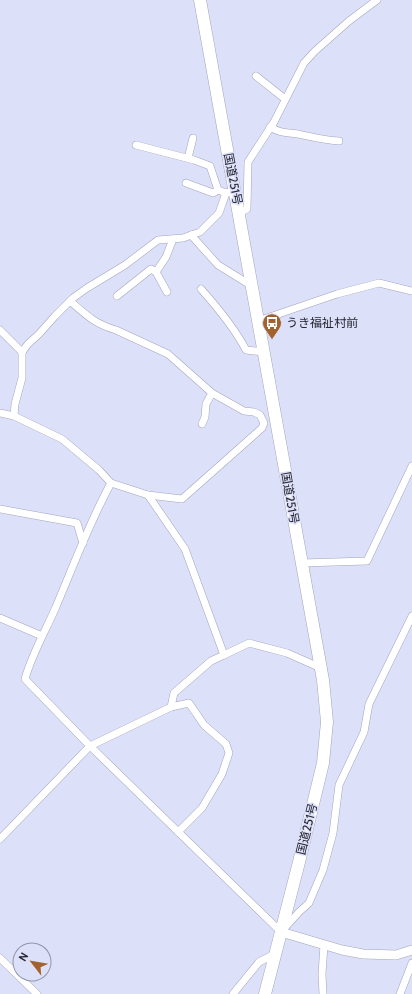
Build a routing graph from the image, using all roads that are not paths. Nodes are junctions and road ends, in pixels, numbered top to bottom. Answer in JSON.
{"nodes":[{"id":1,"x":200,"y":0,"type":"edge"},
{"id":2,"x":377,"y":0,"type":"edge"},
{"id":3,"x":256,"y":76,"type":"dead end"},
{"id":4,"x":286,"y":99,"type":"junction"},
{"id":5,"x":270,"y":127,"type":"junction"},
{"id":6,"x":193,"y":138,"type":"dead end"},
{"id":7,"x":339,"y":141,"type":"dead end"},
{"id":8,"x":136,"y":145,"type":"dead end"},
{"id":9,"x":188,"y":158,"type":"junction"},
{"id":10,"x":186,"y":183,"type":"dead end"},
{"id":11,"x":218,"y":190,"type":"junction"},
{"id":12,"x":231,"y":192,"type":"junction"},
{"id":13,"x":239,"y":213,"type":"junction"},
{"id":14,"x":191,"y":235,"type":"junction"},
{"id":15,"x":173,"y":239,"type":"junction"},
{"id":16,"x":156,"y":272,"type":"junction"},
{"id":17,"x":252,"y":286,"type":"junction"},
{"id":18,"x":201,"y":289,"type":"dead end"},
{"id":19,"x":412,"y":291,"type":"edge"},
{"id":20,"x":167,"y":292,"type":"dead end"},
{"id":21,"x":117,"y":296,"type":"dead end"},
{"id":22,"x":70,"y":301,"type":"junction"},
{"id":23,"x":258,"y":321,"type":"junction"},
{"id":24,"x":0,"y":330,"type":"edge"},
{"id":25,"x":22,"y":352,"type":"junction"},
{"id":26,"x":264,"y":352,"type":"junction"},
{"id":27,"x":212,"y":394,"type":"junction"},
{"id":28,"x":0,"y":413,"type":"edge"},
{"id":29,"x":14,"y":416,"type":"junction"},
{"id":30,"x":202,"y":424,"type":"dead end"},
{"id":31,"x":412,"y":466,"type":"edge"},
{"id":32,"x":111,"y":483,"type":"junction"},
{"id":33,"x":148,"y":495,"type":"junction"},
{"id":34,"x":0,"y":509,"type":"edge"},
{"id":35,"x":83,"y":543,"type":"junction"},
{"id":36,"x":302,"y":563,"type":"junction"},
{"id":37,"x":412,"y":616,"type":"edge"},
{"id":38,"x":0,"y":618,"type":"edge"},
{"id":39,"x":42,"y":636,"type":"junction"},
{"id":40,"x":224,"y":655,"type":"junction"},
{"id":41,"x":321,"y":668,"type":"junction"},
{"id":42,"x":171,"y":706,"type":"junction"},
{"id":43,"x":90,"y":746,"type":"junction"},
{"id":44,"x":178,"y":832,"type":"junction"},
{"id":45,"x":0,"y":839,"type":"edge"},
{"id":46,"x":281,"y":932,"type":"junction"},
{"id":47,"x":324,"y":945,"type":"junction"},
{"id":48,"x":412,"y":950,"type":"edge"},
{"id":49,"x":275,"y":954,"type":"junction"},
{"id":50,"x":0,"y":958,"type":"edge"},
{"id":51,"x":412,"y":963,"type":"edge"},
{"id":52,"x":37,"y":994,"type":"edge"},
{"id":53,"x":233,"y":994,"type":"edge"},
{"id":54,"x":265,"y":994,"type":"edge"},
{"id":55,"x":323,"y":994,"type":"edge"},
{"id":56,"x":400,"y":994,"type":"edge"}],
"edges":[{"from":1,"to":12,"type":"highway","name":"国道251号"},
{"from":2,"to":4,"type":"street"},
{"from":3,"to":4,"type":"street"},
{"from":4,"to":5,"type":"street"},
{"from":5,"to":7,"type":"street"},
{"from":5,"to":13,"type":"street"},
{"from":6,"to":9,"type":"street"},
{"from":8,"to":9,"type":"street"},
{"from":9,"to":11,"type":"street"},
{"from":10,"to":11,"type":"street"},
{"from":11,"to":12,"type":"street"},
{"from":12,"to":13,"type":"highway","name":"国道251号"},
{"from":12,"to":14,"type":"street"},
{"from":13,"to":17,"type":"highway","name":"国道251号"},
{"from":14,"to":15,"type":"street"},
{"from":14,"to":17,"type":"street"},
{"from":15,"to":16,"type":"street"},
{"from":15,"to":22,"type":"street"},
{"from":16,"to":20,"type":"street"},
{"from":16,"to":21,"type":"street"},
{"from":17,"to":23,"type":"highway","name":"国道251号"},
{"from":18,"to":26,"type":"street"},
{"from":19,"to":23,"type":"street"},
{"from":22,"to":25,"type":"street"},
{"from":22,"to":27,"type":"street"},
{"from":23,"to":26,"type":"highway","name":"国道251号"},
{"from":24,"to":25,"type":"street"},
{"from":25,"to":29,"type":"street"},
{"from":26,"to":36,"type":"highway","name":"国道251号"},
{"from":27,"to":30,"type":"street"},
{"from":27,"to":33,"type":"street"},
{"from":28,"to":29,"type":"street"},
{"from":29,"to":32,"type":"street"},
{"from":31,"to":36,"type":"street"},
{"from":32,"to":33,"type":"street"},
{"from":32,"to":35,"type":"street"},
{"from":33,"to":40,"type":"street"},
{"from":34,"to":35,"type":"street"},
{"from":35,"to":39,"type":"street"},
{"from":36,"to":41,"type":"highway","name":"国道251号"},
{"from":37,"to":46,"type":"street"},
{"from":38,"to":39,"type":"street"},
{"from":39,"to":43,"type":"street"},
{"from":40,"to":41,"type":"street"},
{"from":40,"to":42,"type":"street"},
{"from":41,"to":46,"type":"highway","name":"国道251号"},
{"from":42,"to":43,"type":"street"},
{"from":42,"to":44,"type":"street"},
{"from":43,"to":44,"type":"street"},
{"from":43,"to":45,"type":"street"},
{"from":44,"to":46,"type":"street"},
{"from":46,"to":47,"type":"street"},
{"from":46,"to":49,"type":"highway","name":"国道251号"},
{"from":47,"to":48,"type":"street"},
{"from":47,"to":55,"type":"street"},
{"from":49,"to":53,"type":"street"},
{"from":49,"to":54,"type":"highway","name":"国道251号"},
{"from":50,"to":52,"type":"street"},
{"from":51,"to":56,"type":"street"}]}
